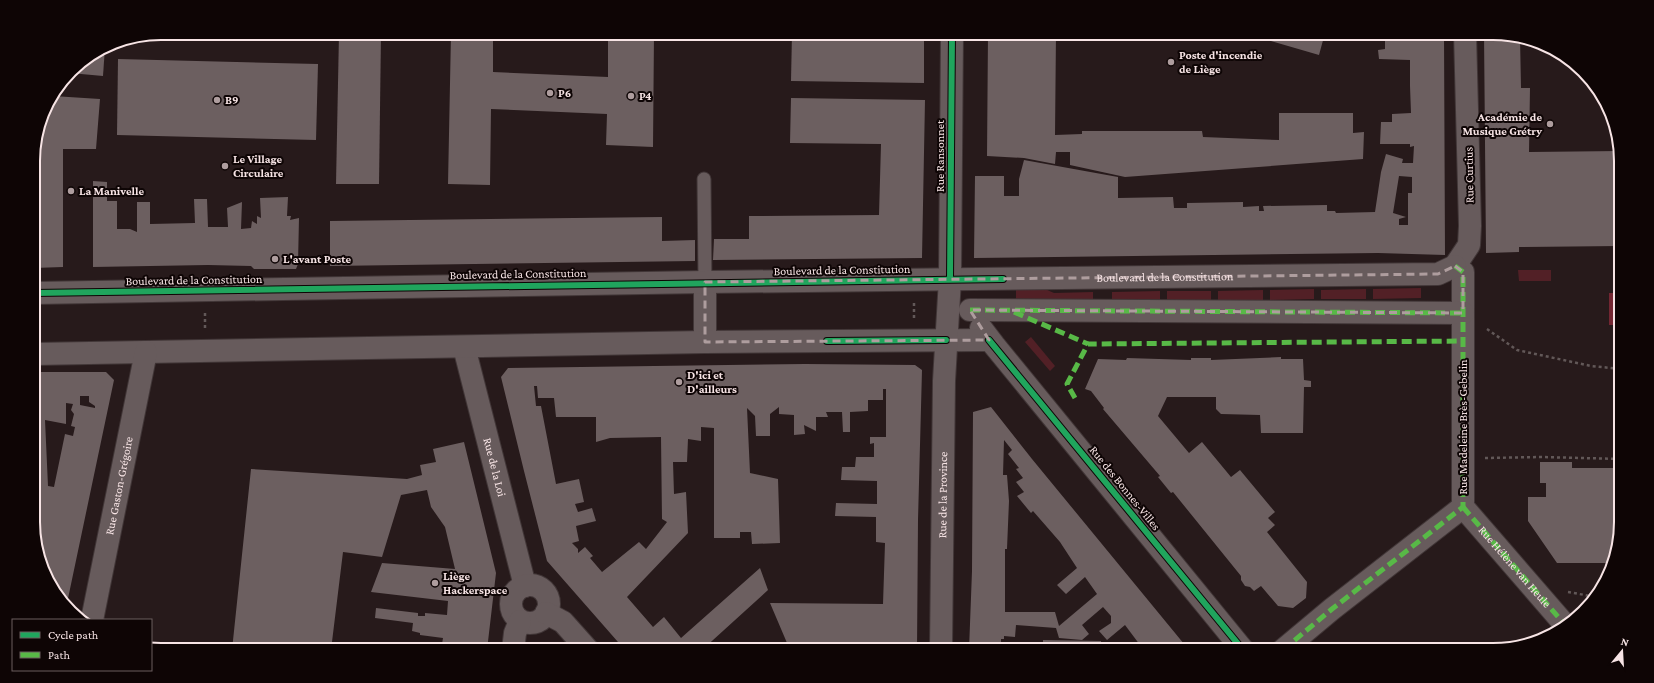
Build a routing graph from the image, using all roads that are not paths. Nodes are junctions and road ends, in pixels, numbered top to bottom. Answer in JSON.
{"nodes":[{"id":1,"x":952,"y":40,"type":"edge"},
{"id":2,"x":1465,"y":40,"type":"edge"},
{"id":3,"x":704,"y":179,"type":"dead end"},
{"id":4,"x":1455,"y":266,"type":"junction"},
{"id":5,"x":950,"y":279,"type":"junction"},
{"id":6,"x":705,"y":282,"type":"junction"},
{"id":7,"x":40,"y":293,"type":"edge"},
{"id":8,"x":970,"y":310,"type":"junction"},
{"id":9,"x":1463,"y":313,"type":"junction"},
{"id":10,"x":946,"y":340,"type":"junction"},
{"id":11,"x":989,"y":340,"type":"junction"},
{"id":12,"x":705,"y":342,"type":"junction"},
{"id":13,"x":464,"y":347,"type":"junction"},
{"id":14,"x":146,"y":352,"type":"junction"},
{"id":15,"x":40,"y":354,"type":"edge"},
{"id":16,"x":1463,"y":507,"type":"junction"},
{"id":17,"x":525,"y":586,"type":"junction"},
{"id":18,"x":546,"y":613,"type":"junction"},
{"id":19,"x":92,"y":619,"type":"edge"},
{"id":20,"x":520,"y":621,"type":"junction"},
{"id":21,"x":1562,"y":621,"type":"edge"},
{"id":22,"x":514,"y":643,"type":"edge"},
{"id":23,"x":582,"y":643,"type":"edge"},
{"id":24,"x":941,"y":643,"type":"edge"},
{"id":25,"x":1237,"y":643,"type":"edge"},
{"id":26,"x":1291,"y":643,"type":"edge"}],
"edges":[{"from":1,"to":5,"type":"street","name":"Rue Ransonnet"},
{"from":2,"to":4,"type":"street","name":"Rue Curtius"},
{"from":3,"to":6,"type":"lane"},
{"from":4,"to":5,"type":"street","name":"Boulevard de la Constitution"},
{"from":4,"to":9,"type":"street","name":"Rue Madeleine Brès-Gebelin"},
{"from":5,"to":6,"type":"street","name":"Boulevard de la Constitution"},
{"from":5,"to":8,"type":"street","name":"Rue des Bonnes-Villes"},
{"from":5,"to":10,"type":"street","name":"Rue Ransonnet"},
{"from":6,"to":7,"type":"street","name":"Boulevard de la Constitution"},
{"from":6,"to":12,"type":"street"},
{"from":8,"to":9,"type":"street"},
{"from":8,"to":11,"type":"street","name":"Rue des Bonnes-Villes"},
{"from":9,"to":16,"type":"street","name":"Rue Madeleine Brès-Gebelin"},
{"from":10,"to":11,"type":"street"},
{"from":10,"to":12,"type":"street"},
{"from":10,"to":24,"type":"street","name":"Rue de la Province"},
{"from":11,"to":25,"type":"street","name":"Rue des Bonnes-Villes"},
{"from":12,"to":13,"type":"street"},
{"from":13,"to":14,"type":"street"},
{"from":13,"to":17,"type":"street","name":"Rue de la Loi"},
{"from":14,"to":15,"type":"street"},
{"from":14,"to":19,"type":"street","name":"Rue Gaston-Grégoire"},
{"from":16,"to":21,"type":"street","name":"Rue Hélène van Heule"},
{"from":16,"to":26,"type":"street","name":"Rue Madeleine Brès-Gebelin"},
{"from":17,"to":18,"type":"street"},
{"from":17,"to":20,"type":"street"},
{"from":18,"to":20,"type":"street"},
{"from":18,"to":23,"type":"street"},
{"from":20,"to":22,"type":"street"}]}
